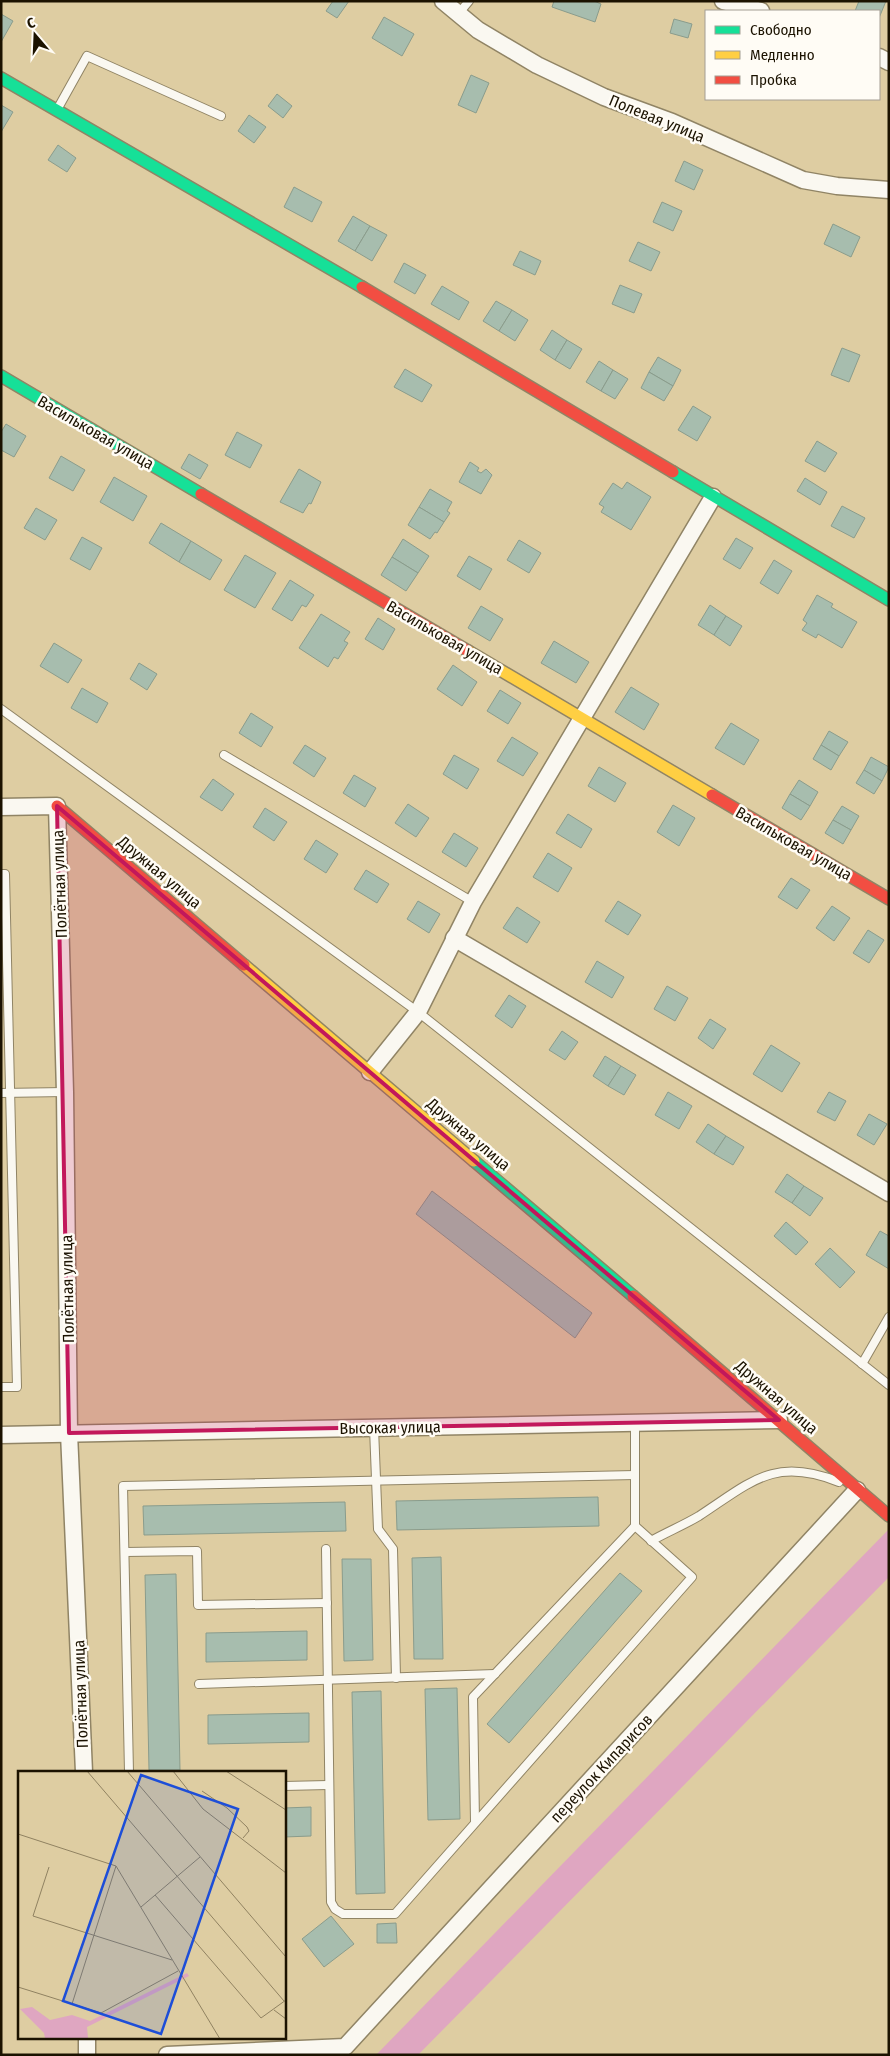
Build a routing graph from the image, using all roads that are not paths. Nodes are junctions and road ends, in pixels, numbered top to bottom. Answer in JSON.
{"nodes":[{"id":1,"x":444,"y":1,"type":"edge"},
{"id":2,"x":723,"y":1,"type":"edge"},
{"id":3,"x":464,"y":7,"type":"edge"},
{"id":4,"x":757,"y":10,"type":"edge"},
{"id":5,"x":1,"y":78,"type":"edge"},
{"id":6,"x":57,"y":110,"type":"junction"},
{"id":7,"x":221,"y":116,"type":"dead end"},
{"id":8,"x":889,"y":190,"type":"edge"},
{"id":9,"x":1,"y":376,"type":"edge"},
{"id":10,"x":713,"y":497,"type":"junction"},
{"id":11,"x":889,"y":600,"type":"edge"},
{"id":12,"x":1,"y":709,"type":"edge"},
{"id":13,"x":583,"y":719,"type":"junction"},
{"id":14,"x":224,"y":755,"type":"dead end"},
{"id":15,"x":57,"y":806,"type":"junction"},
{"id":16,"x":1,"y":807,"type":"edge"},
{"id":17,"x":1,"y":874,"type":"edge"},
{"id":18,"x":889,"y":898,"type":"edge"},
{"id":19,"x":473,"y":902,"type":"junction"},
{"id":20,"x":454,"y":938,"type":"junction"},
{"id":21,"x":418,"y":1012,"type":"junction"},
{"id":22,"x":370,"y":1072,"type":"junction"},
{"id":23,"x":65,"y":1092,"type":"junction"},
{"id":24,"x":1,"y":1093,"type":"edge"},
{"id":25,"x":10,"y":1093,"type":"junction"},
{"id":26,"x":889,"y":1193,"type":"edge"},
{"id":27,"x":889,"y":1318,"type":"edge"},
{"id":28,"x":862,"y":1364,"type":"junction"},
{"id":29,"x":889,"y":1385,"type":"edge"},
{"id":30,"x":1,"y":1387,"type":"edge"},
{"id":31,"x":779,"y":1420,"type":"junction"},
{"id":32,"x":635,"y":1423,"type":"junction"},
{"id":33,"x":374,"y":1428,"type":"junction"},
{"id":34,"x":69,"y":1433,"type":"junction"},
{"id":35,"x":1,"y":1435,"type":"edge"},
{"id":36,"x":635,"y":1475,"type":"junction"},
{"id":37,"x":376,"y":1480,"type":"junction"},
{"id":38,"x":857,"y":1490,"type":"junction"},
{"id":39,"x":889,"y":1516,"type":"edge"},
{"id":40,"x":635,"y":1526,"type":"junction"},
{"id":41,"x":651,"y":1541,"type":"junction"},
{"id":42,"x":326,"y":1549,"type":"dead end"},
{"id":43,"x":125,"y":1552,"type":"junction"},
{"id":44,"x":327,"y":1603,"type":"junction"},
{"id":45,"x":495,"y":1674,"type":"junction"},
{"id":46,"x":396,"y":1678,"type":"junction"},
{"id":47,"x":327,"y":1680,"type":"junction"},
{"id":48,"x":199,"y":1684,"type":"dead end"},
{"id":49,"x":84,"y":1771,"type":"edge"},
{"id":50,"x":129,"y":1771,"type":"edge"},
{"id":51,"x":328,"y":1785,"type":"junction"},
{"id":52,"x":285,"y":1786,"type":"edge"},
{"id":53,"x":475,"y":1822,"type":"junction"},
{"id":54,"x":87,"y":2038,"type":"edge"},
{"id":55,"x":87,"y":2055,"type":"edge"},
{"id":56,"x":166,"y":2055,"type":"edge"}],
"edges":[{"from":1,"to":3,"type":"street","name":"Полевая улица"},
{"from":2,"to":4,"type":"street"},
{"from":3,"to":8,"type":"street","name":"Полевая улица"},
{"from":5,"to":6,"type":"street"},
{"from":6,"to":7,"type":"lane"},
{"from":6,"to":10,"type":"street"},
{"from":9,"to":13,"type":"street","name":"Васильковая улица"},
{"from":10,"to":11,"type":"street"},
{"from":10,"to":13,"type":"street"},
{"from":12,"to":21,"type":"lane"},
{"from":13,"to":18,"type":"street","name":"Васильковая улица"},
{"from":13,"to":19,"type":"street"},
{"from":14,"to":19,"type":"lane"},
{"from":15,"to":16,"type":"street"},
{"from":15,"to":22,"type":"street","name":"Дружная улица"},
{"from":15,"to":23,"type":"street","name":"Полётная улица"},
{"from":17,"to":25,"type":"lane"},
{"from":19,"to":20,"type":"street"},
{"from":20,"to":21,"type":"street"},
{"from":20,"to":26,"type":"street"},
{"from":21,"to":22,"type":"street"},
{"from":21,"to":28,"type":"lane"},
{"from":22,"to":31,"type":"street","name":"Дружная улица"},
{"from":23,"to":25,"type":"lane"},
{"from":23,"to":34,"type":"street","name":"Полётная улица"},
{"from":24,"to":25,"type":"lane"},
{"from":25,"to":30,"type":"lane"},
{"from":27,"to":28,"type":"lane"},
{"from":28,"to":29,"type":"lane"},
{"from":31,"to":32,"type":"street","name":"Высокая улица"},
{"from":31,"to":38,"type":"street","name":"Дружная улица"},
{"from":32,"to":33,"type":"street","name":"Высокая улица"},
{"from":32,"to":36,"type":"lane"},
{"from":33,"to":34,"type":"street","name":"Высокая улица"},
{"from":33,"to":37,"type":"lane"},
{"from":34,"to":35,"type":"street","name":"Высокая улица"},
{"from":34,"to":49,"type":"street","name":"Полётная улица"},
{"from":36,"to":37,"type":"lane"},
{"from":36,"to":40,"type":"lane"},
{"from":37,"to":43,"type":"lane"},
{"from":37,"to":46,"type":"lane"},
{"from":38,"to":39,"type":"street","name":"Дружная улица"},
{"from":38,"to":41,"type":"lane"},
{"from":38,"to":56,"type":"street","name":"переулок Кипарисов"},
{"from":40,"to":41,"type":"lane"},
{"from":40,"to":45,"type":"lane"},
{"from":41,"to":53,"type":"lane"},
{"from":42,"to":44,"type":"lane"},
{"from":43,"to":44,"type":"lane"},
{"from":43,"to":50,"type":"lane"},
{"from":44,"to":47,"type":"lane"},
{"from":45,"to":46,"type":"lane"},
{"from":45,"to":53,"type":"lane"},
{"from":46,"to":47,"type":"lane"},
{"from":47,"to":48,"type":"lane"},
{"from":47,"to":51,"type":"lane"},
{"from":51,"to":52,"type":"lane"},
{"from":51,"to":53,"type":"lane"},
{"from":54,"to":55,"type":"street"}]}
